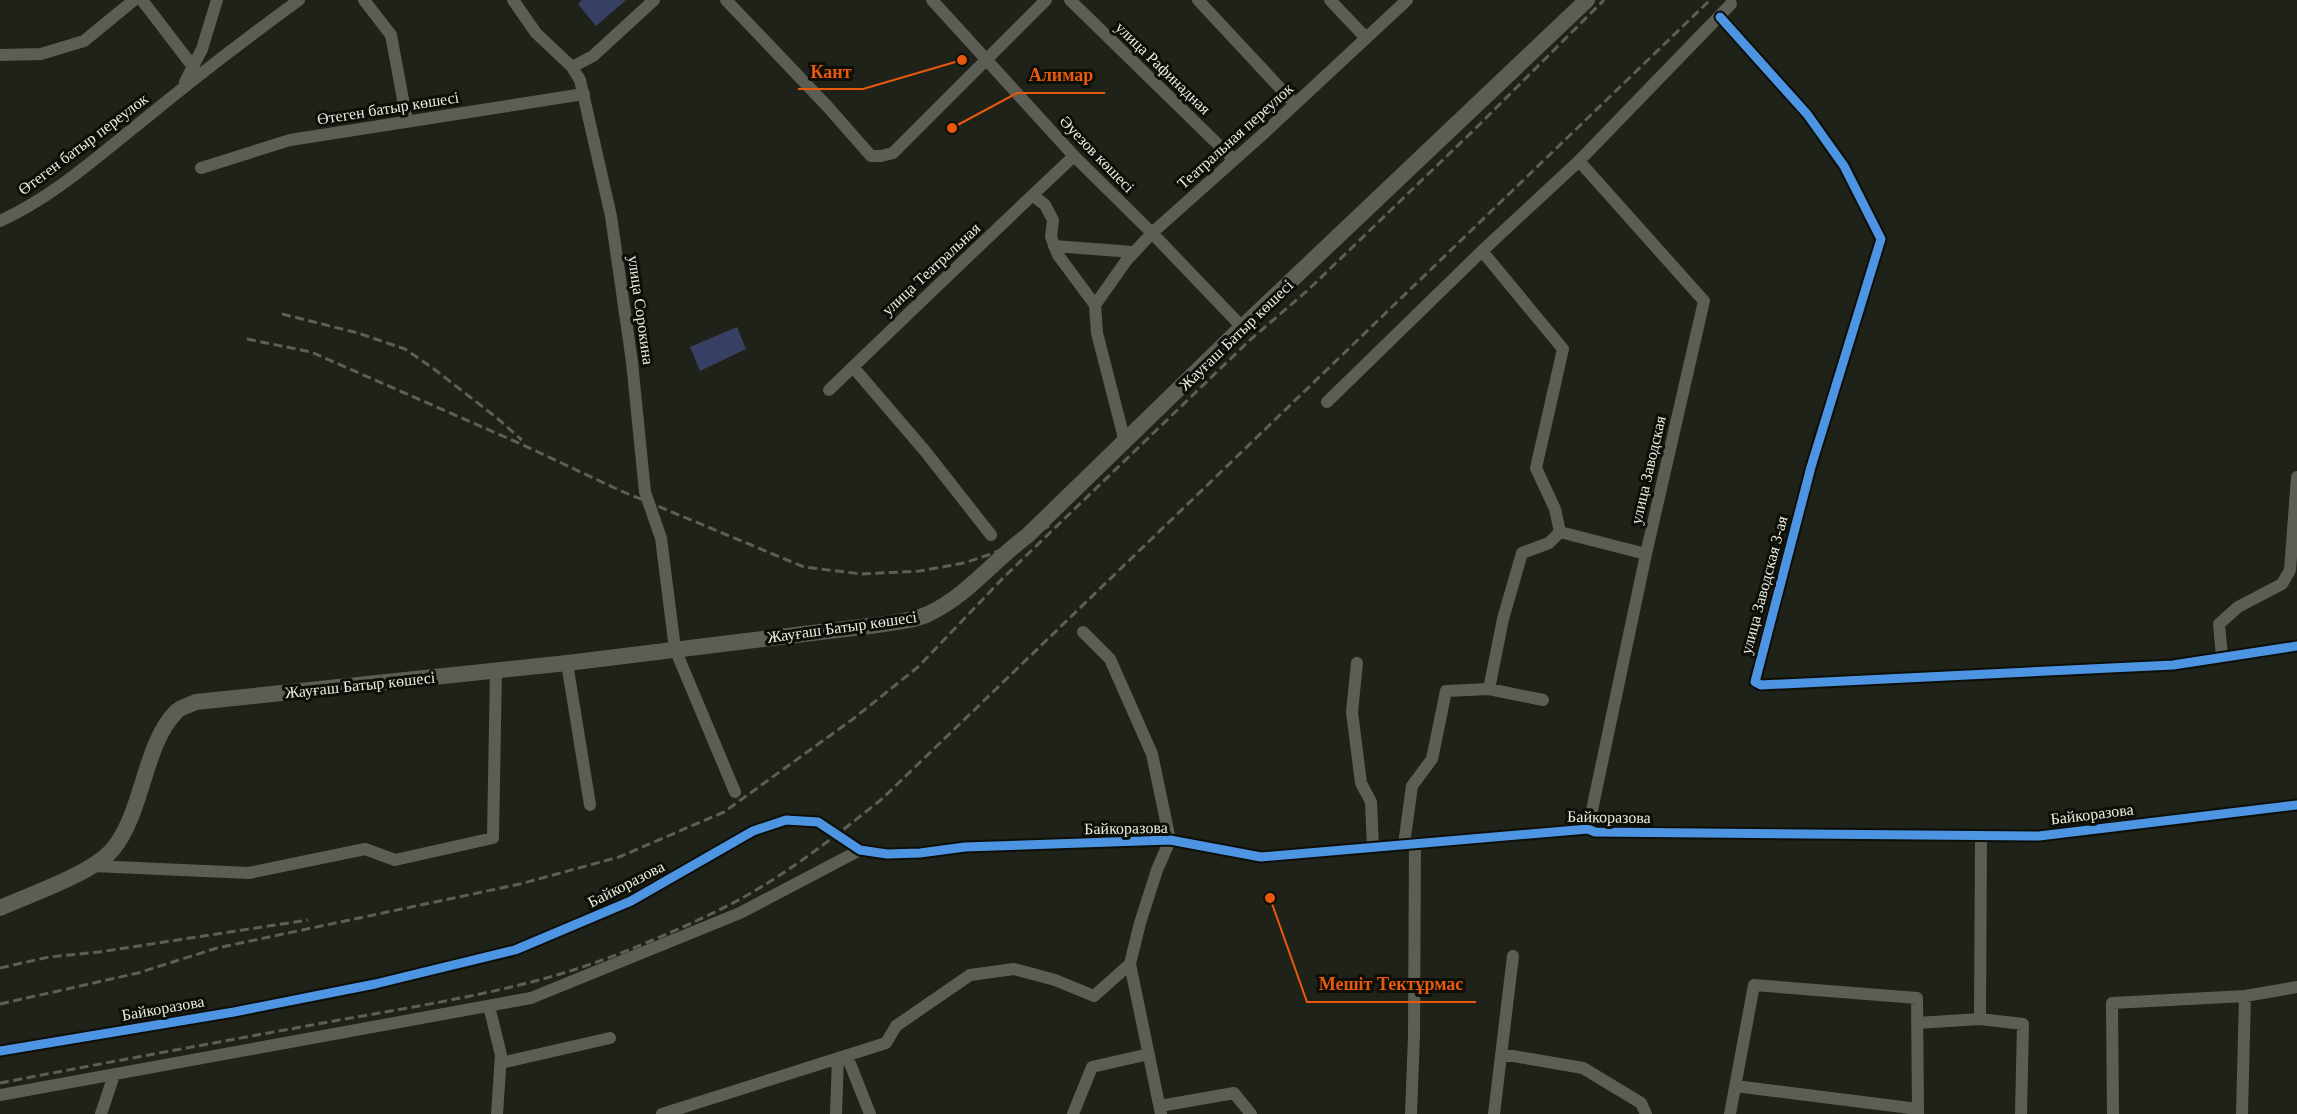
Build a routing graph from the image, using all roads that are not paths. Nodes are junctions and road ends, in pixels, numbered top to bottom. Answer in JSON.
{"nodes":[{"id":1,"x":134,"y":0,"type":"edge"},
{"id":2,"x":142,"y":0,"type":"edge"},
{"id":3,"x":217,"y":0,"type":"edge"},
{"id":4,"x":299,"y":0,"type":"edge"},
{"id":5,"x":364,"y":0,"type":"edge"},
{"id":6,"x":513,"y":0,"type":"edge"},
{"id":7,"x":654,"y":0,"type":"edge"},
{"id":8,"x":726,"y":0,"type":"edge"},
{"id":9,"x":932,"y":0,"type":"edge"},
{"id":10,"x":1046,"y":0,"type":"edge"},
{"id":11,"x":1070,"y":0,"type":"edge"},
{"id":12,"x":1198,"y":0,"type":"edge"},
{"id":13,"x":1330,"y":0,"type":"edge"},
{"id":14,"x":1407,"y":0,"type":"edge"},
{"id":15,"x":1587,"y":0,"type":"edge"},
{"id":16,"x":1731,"y":4,"type":"dead end"},
{"id":17,"x":1720,"y":17,"type":"junction"},
{"id":18,"x":1366,"y":38,"type":"junction"},
{"id":19,"x":0,"y":55,"type":"edge"},
{"id":20,"x":987,"y":60,"type":"junction"},
{"id":21,"x":572,"y":67,"type":"junction"},
{"id":22,"x":194,"y":68,"type":"junction"},
{"id":23,"x":182,"y":88,"type":"junction"},
{"id":24,"x":584,"y":94,"type":"junction"},
{"id":25,"x":1295,"y":104,"type":"junction"},
{"id":26,"x":407,"y":122,"type":"junction"},
{"id":27,"x":1074,"y":156,"type":"junction"},
{"id":28,"x":1234,"y":160,"type":"junction"},
{"id":29,"x":1579,"y":161,"type":"junction"},
{"id":30,"x":201,"y":168,"type":"dead end"},
{"id":31,"x":1034,"y":196,"type":"junction"},
{"id":32,"x":0,"y":221,"type":"edge"},
{"id":33,"x":1152,"y":233,"type":"junction"},
{"id":34,"x":1054,"y":246,"type":"junction"},
{"id":35,"x":1482,"y":251,"type":"junction"},
{"id":36,"x":1133,"y":252,"type":"junction"},
{"id":37,"x":1095,"y":305,"type":"junction"},
{"id":38,"x":1243,"y":328,"type":"junction"},
{"id":39,"x":853,"y":367,"type":"junction"},
{"id":40,"x":829,"y":390,"type":"dead end"},
{"id":41,"x":1327,"y":402,"type":"dead end"},
{"id":42,"x":1125,"y":442,"type":"junction"},
{"id":43,"x":2297,"y":477,"type":"edge"},
{"id":44,"x":1560,"y":532,"type":"junction"},
{"id":45,"x":991,"y":535,"type":"dead end"},
{"id":46,"x":1646,"y":554,"type":"junction"},
{"id":47,"x":1083,"y":632,"type":"dead end"},
{"id":48,"x":2297,"y":646,"type":"edge"},
{"id":49,"x":675,"y":649,"type":"junction"},
{"id":50,"x":2222,"y":657,"type":"junction"},
{"id":51,"x":567,"y":663,"type":"junction"},
{"id":52,"x":1358,"y":663,"type":"dead end"},
{"id":53,"x":496,"y":670,"type":"junction"},
{"id":54,"x":1489,"y":689,"type":"junction"},
{"id":55,"x":1543,"y":700,"type":"dead end"},
{"id":56,"x":735,"y":792,"type":"dead end"},
{"id":57,"x":590,"y":805,"type":"dead end"},
{"id":58,"x":2297,"y":805,"type":"edge"},
{"id":59,"x":1588,"y":829,"type":"junction"},
{"id":60,"x":1981,"y":835,"type":"junction"},
{"id":61,"x":1170,"y":840,"type":"junction"},
{"id":62,"x":1409,"y":843,"type":"junction"},
{"id":63,"x":1373,"y":847,"type":"junction"},
{"id":64,"x":860,"y":850,"type":"junction"},
{"id":65,"x":93,"y":866,"type":"junction"},
{"id":66,"x":0,"y":908,"type":"edge"},
{"id":67,"x":1514,"y":956,"type":"dead end"},
{"id":68,"x":1130,"y":964,"type":"junction"},
{"id":69,"x":2297,"y":987,"type":"edge"},
{"id":70,"x":2245,"y":996,"type":"junction"},
{"id":71,"x":489,"y":1005,"type":"junction"},
{"id":72,"x":1980,"y":1019,"type":"junction"},
{"id":73,"x":1917,"y":1023,"type":"junction"},
{"id":74,"x":610,"y":1038,"type":"dead end"},
{"id":75,"x":0,"y":1051,"type":"edge"},
{"id":76,"x":1149,"y":1054,"type":"junction"},
{"id":77,"x":1501,"y":1054,"type":"junction"},
{"id":78,"x":842,"y":1057,"type":"junction"},
{"id":79,"x":501,"y":1063,"type":"junction"},
{"id":80,"x":114,"y":1075,"type":"junction"},
{"id":81,"x":1735,"y":1086,"type":"junction"},
{"id":82,"x":0,"y":1095,"type":"edge"},
{"id":83,"x":1161,"y":1110,"type":"edge"},
{"id":84,"x":1918,"y":1112,"type":"edge"},
{"id":85,"x":101,"y":1114,"type":"edge"},
{"id":86,"x":497,"y":1114,"type":"edge"},
{"id":87,"x":662,"y":1114,"type":"edge"},
{"id":88,"x":836,"y":1114,"type":"edge"},
{"id":89,"x":870,"y":1114,"type":"edge"},
{"id":90,"x":1074,"y":1114,"type":"edge"},
{"id":91,"x":1251,"y":1114,"type":"edge"},
{"id":92,"x":1411,"y":1114,"type":"edge"},
{"id":93,"x":1494,"y":1114,"type":"edge"},
{"id":94,"x":1646,"y":1114,"type":"edge"},
{"id":95,"x":1730,"y":1114,"type":"edge"},
{"id":96,"x":2021,"y":1114,"type":"edge"},
{"id":97,"x":2113,"y":1114,"type":"edge"},
{"id":98,"x":2242,"y":1114,"type":"edge"}],
"edges":[{"from":1,"to":19,"type":"street"},
{"from":2,"to":22,"type":"street"},
{"from":3,"to":22,"type":"street"},
{"from":4,"to":23,"type":"street","name":"Өтеген батыр переулок"},
{"from":5,"to":26,"type":"street"},
{"from":6,"to":21,"type":"street","name":"улица Сорокина"},
{"from":7,"to":21,"type":"street"},
{"from":8,"to":20,"type":"street"},
{"from":9,"to":20,"type":"street","name":"Әуезов көшесі"},
{"from":10,"to":20,"type":"street"},
{"from":11,"to":28,"type":"street","name":"улица Рафинадная"},
{"from":12,"to":25,"type":"street"},
{"from":13,"to":18,"type":"street"},
{"from":14,"to":18,"type":"street","name":"Театральная переулок"},
{"from":15,"to":38,"type":"main road","name":"Жауғаш Батыр көшесі"},
{"from":16,"to":17,"type":"street"},
{"from":17,"to":29,"type":"street"},
{"from":17,"to":50,"type":"street","name":"улица Заводская 3-ая"},
{"from":18,"to":25,"type":"street","name":"Театральная переулок"},
{"from":20,"to":27,"type":"street","name":"Әуезов көшесі"},
{"from":21,"to":24,"type":"street","name":"улица Сорокина"},
{"from":22,"to":23,"type":"street"},
{"from":23,"to":32,"type":"street","name":"Өтеген батыр переулок"},
{"from":24,"to":26,"type":"street","name":"Өтеген батыр көшесі"},
{"from":24,"to":49,"type":"street","name":"улица Сорокина"},
{"from":25,"to":28,"type":"street","name":"Театральная переулок"},
{"from":26,"to":30,"type":"street","name":"Өтеген батыр көшесі"},
{"from":27,"to":31,"type":"street","name":"улица Театральная"},
{"from":27,"to":33,"type":"street","name":"Әуезов көшесі"},
{"from":28,"to":33,"type":"street","name":"Театральная переулок"},
{"from":29,"to":35,"type":"street"},
{"from":29,"to":46,"type":"street","name":"улица Заводская"},
{"from":31,"to":34,"type":"street"},
{"from":31,"to":39,"type":"street","name":"улица Театральная"},
{"from":33,"to":36,"type":"street","name":"Театральная переулок"},
{"from":33,"to":38,"type":"street","name":"Әуезов көшесі"},
{"from":34,"to":36,"type":"street"},
{"from":34,"to":37,"type":"street"},
{"from":35,"to":41,"type":"street"},
{"from":35,"to":44,"type":"street"},
{"from":36,"to":37,"type":"street","name":"Театральная переулок"},
{"from":37,"to":42,"type":"street"},
{"from":38,"to":42,"type":"main road","name":"Жауғаш Батыр көшесі"},
{"from":39,"to":40,"type":"street","name":"улица Театральная"},
{"from":39,"to":45,"type":"street"},
{"from":42,"to":49,"type":"main road","name":"Жауғаш Батыр көшесі"},
{"from":43,"to":50,"type":"street"},
{"from":44,"to":46,"type":"street"},
{"from":44,"to":54,"type":"street"},
{"from":46,"to":59,"type":"street","name":"улица Заводская"},
{"from":47,"to":61,"type":"street"},
{"from":48,"to":50,"type":"street","name":"улица Заводская 3-ая"},
{"from":49,"to":51,"type":"main road","name":"Жауғаш Батыр көшесі"},
{"from":49,"to":56,"type":"street","name":"улица Сорокина"},
{"from":51,"to":53,"type":"main road","name":"Жауғаш Батыр көшесі"},
{"from":51,"to":57,"type":"street"},
{"from":52,"to":63,"type":"street"},
{"from":53,"to":65,"type":"main road","name":"Жауғаш Батыр көшесі"},
{"from":53,"to":65,"type":"street"},
{"from":54,"to":55,"type":"street"},
{"from":54,"to":62,"type":"street"},
{"from":58,"to":60,"type":"street","name":"Байкоразова"},
{"from":59,"to":60,"type":"street","name":"Байкоразова"},
{"from":59,"to":62,"type":"street","name":"Байкоразова"},
{"from":60,"to":72,"type":"street"},
{"from":61,"to":63,"type":"street","name":"Байкоразова"},
{"from":61,"to":64,"type":"street","name":"Байкоразова"},
{"from":61,"to":68,"type":"street"},
{"from":62,"to":63,"type":"street","name":"Байкоразова"},
{"from":62,"to":92,"type":"street"},
{"from":64,"to":71,"type":"street"},
{"from":64,"to":75,"type":"street","name":"Байкоразова"},
{"from":65,"to":66,"type":"main road","name":"Жауғаш Батыр көшесі"},
{"from":67,"to":77,"type":"street"},
{"from":68,"to":76,"type":"street"},
{"from":68,"to":78,"type":"street"},
{"from":69,"to":70,"type":"street"},
{"from":70,"to":97,"type":"street"},
{"from":70,"to":98,"type":"street"},
{"from":71,"to":79,"type":"street"},
{"from":71,"to":80,"type":"street"},
{"from":72,"to":73,"type":"street"},
{"from":72,"to":96,"type":"street"},
{"from":73,"to":81,"type":"street"},
{"from":73,"to":84,"type":"street"},
{"from":74,"to":79,"type":"street"},
{"from":76,"to":83,"type":"street"},
{"from":76,"to":90,"type":"street"},
{"from":77,"to":93,"type":"street"},
{"from":77,"to":94,"type":"street"},
{"from":78,"to":87,"type":"street"},
{"from":78,"to":88,"type":"street"},
{"from":78,"to":89,"type":"street"},
{"from":79,"to":86,"type":"street"},
{"from":80,"to":82,"type":"street"},
{"from":80,"to":85,"type":"street"},
{"from":81,"to":84,"type":"street"},
{"from":81,"to":95,"type":"street"},
{"from":83,"to":91,"type":"street"}]}
